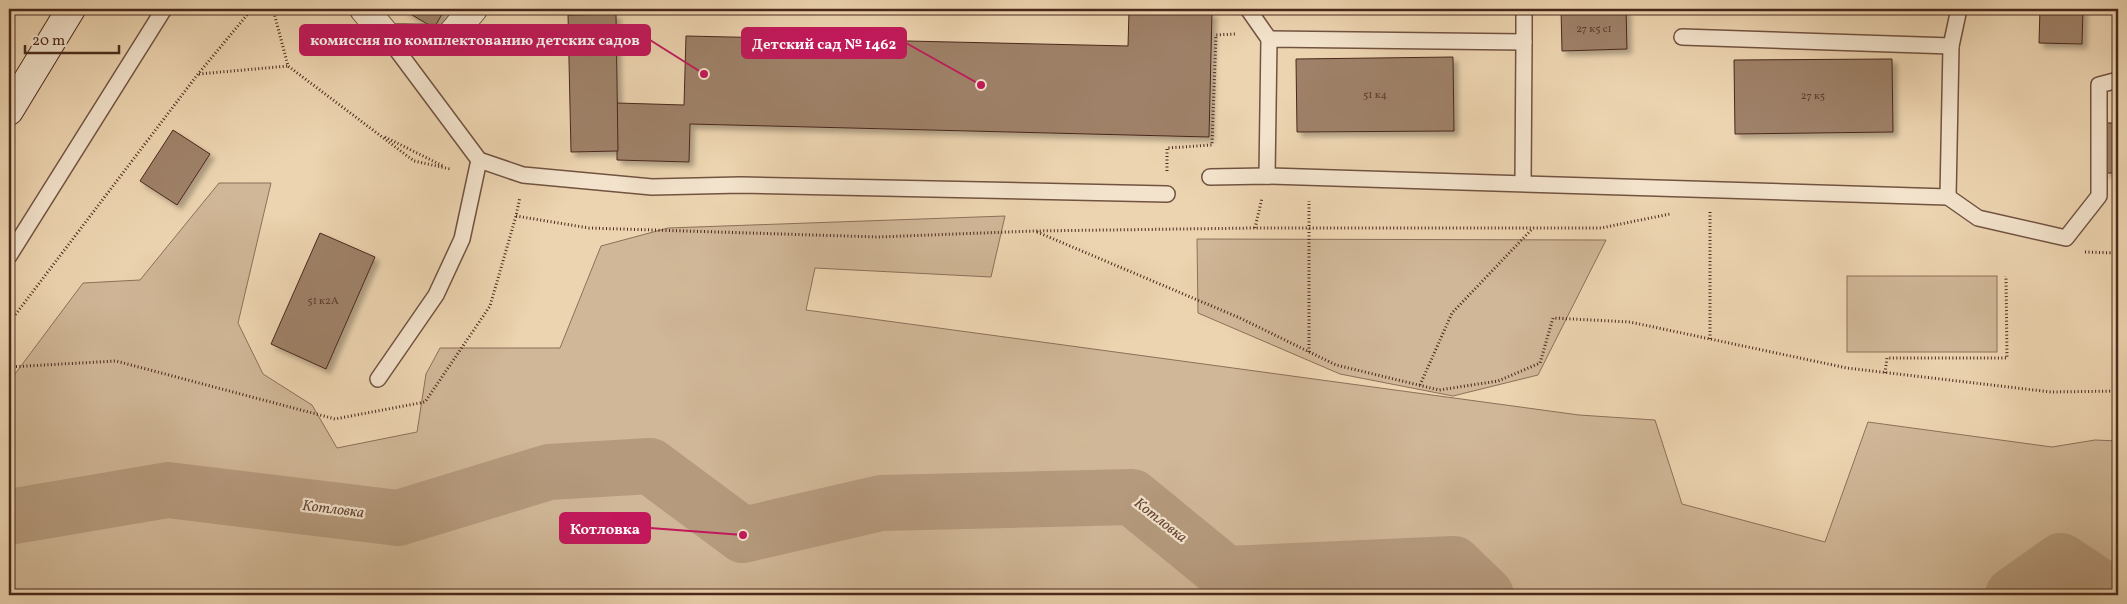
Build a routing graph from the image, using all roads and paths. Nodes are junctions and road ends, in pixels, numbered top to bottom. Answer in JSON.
{"nodes":[{"id":1,"x":71,"y":9,"type":"edge"},
{"id":2,"x":164,"y":9,"type":"edge"},
{"id":3,"x":252,"y":9,"type":"edge"},
{"id":4,"x":273,"y":9,"type":"edge"},
{"id":5,"x":364,"y":9,"type":"edge"},
{"id":6,"x":473,"y":9,"type":"edge"},
{"id":7,"x":1248,"y":9,"type":"edge"},
{"id":8,"x":1524,"y":9,"type":"edge"},
{"id":9,"x":1958,"y":9,"type":"edge"},
{"id":10,"x":1216,"y":35,"type":"dead end"},
{"id":11,"x":1682,"y":37,"type":"dead end"},
{"id":12,"x":388,"y":38,"type":"junction"},
{"id":13,"x":1269,"y":40,"type":"junction"},
{"id":14,"x":1524,"y":42,"type":"junction"},
{"id":15,"x":1951,"y":46,"type":"junction"},
{"id":16,"x":288,"y":66,"type":"junction"},
{"id":17,"x":198,"y":74,"type":"junction"},
{"id":18,"x":2118,"y":80,"type":"edge"},
{"id":19,"x":9,"y":111,"type":"edge"},
{"id":20,"x":378,"y":134,"type":"junction"},
{"id":21,"x":479,"y":160,"type":"junction"},
{"id":22,"x":1267,"y":176,"type":"junction"},
{"id":23,"x":1210,"y":178,"type":"dead end"},
{"id":24,"x":1309,"y":178,"type":"junction"},
{"id":25,"x":1523,"y":183,"type":"junction"},
{"id":26,"x":1709,"y":188,"type":"junction"},
{"id":27,"x":1167,"y":194,"type":"joint"},
{"id":28,"x":1948,"y":197,"type":"junction"},
{"id":29,"x":1674,"y":213,"type":"dead end"},
{"id":30,"x":1309,"y":228,"type":"junction"},
{"id":31,"x":1533,"y":228,"type":"junction"},
{"id":32,"x":1034,"y":231,"type":"junction"},
{"id":33,"x":2083,"y":252,"type":"dead end"},
{"id":34,"x":2118,"y":253,"type":"edge"},
{"id":35,"x":9,"y":256,"type":"edge"},
{"id":36,"x":2006,"y":276,"type":"dead end"},
{"id":37,"x":9,"y":323,"type":"edge"},
{"id":38,"x":1710,"y":339,"type":"junction"},
{"id":39,"x":1309,"y":352,"type":"junction"},
{"id":40,"x":9,"y":367,"type":"edge"},
{"id":41,"x":1885,"y":373,"type":"junction"},
{"id":42,"x":378,"y":379,"type":"dead end"},
{"id":43,"x":1420,"y":385,"type":"junction"},
{"id":44,"x":2118,"y":391,"type":"edge"}],
"edges":[{"from":1,"to":19,"type":"street"},
{"from":2,"to":35,"type":"lane"},
{"from":3,"to":17,"type":"path"},
{"from":4,"to":16,"type":"path"},
{"from":5,"to":12,"type":"street"},
{"from":6,"to":12,"type":"street"},
{"from":7,"to":13,"type":"lane"},
{"from":8,"to":14,"type":"lane"},
{"from":9,"to":15,"type":"lane"},
{"from":10,"to":27,"type":"path"},
{"from":11,"to":15,"type":"lane"},
{"from":12,"to":21,"type":"lane"},
{"from":13,"to":14,"type":"lane"},
{"from":13,"to":22,"type":"lane"},
{"from":14,"to":25,"type":"lane"},
{"from":15,"to":28,"type":"lane"},
{"from":16,"to":17,"type":"path"},
{"from":16,"to":20,"type":"path"},
{"from":17,"to":37,"type":"path"},
{"from":18,"to":28,"type":"lane"},
{"from":20,"to":20,"type":"path"},
{"from":21,"to":27,"type":"lane"},
{"from":21,"to":42,"type":"lane"},
{"from":22,"to":23,"type":"lane"},
{"from":22,"to":24,"type":"lane"},
{"from":24,"to":25,"type":"lane"},
{"from":24,"to":30,"type":"path"},
{"from":25,"to":26,"type":"lane"},
{"from":26,"to":28,"type":"lane"},
{"from":26,"to":38,"type":"path"},
{"from":29,"to":31,"type":"path"},
{"from":30,"to":31,"type":"path"},
{"from":30,"to":32,"type":"path"},
{"from":30,"to":39,"type":"path"},
{"from":31,"to":43,"type":"path"},
{"from":32,"to":39,"type":"path"},
{"from":32,"to":40,"type":"path"},
{"from":33,"to":34,"type":"path"},
{"from":36,"to":41,"type":"path"},
{"from":38,"to":41,"type":"path"},
{"from":38,"to":43,"type":"path"},
{"from":39,"to":43,"type":"path"},
{"from":41,"to":44,"type":"path"}]}
